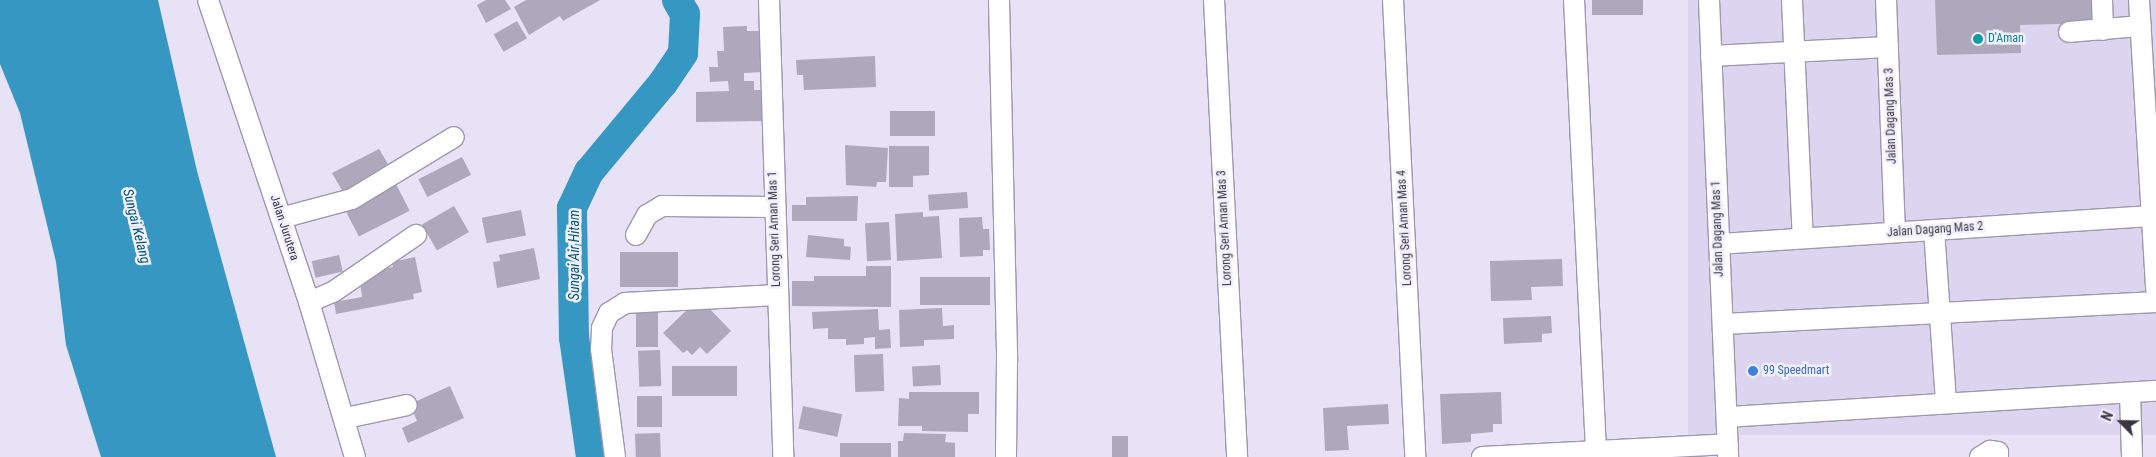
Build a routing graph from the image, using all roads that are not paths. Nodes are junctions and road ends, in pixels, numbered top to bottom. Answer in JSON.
{"nodes":[{"id":1,"x":208,"y":0,"type":"edge"},
{"id":2,"x":769,"y":0,"type":"edge"},
{"id":3,"x":999,"y":0,"type":"edge"},
{"id":4,"x":1214,"y":0,"type":"edge"},
{"id":5,"x":1393,"y":0,"type":"edge"},
{"id":6,"x":1574,"y":0,"type":"edge"},
{"id":7,"x":1709,"y":0,"type":"edge"},
{"id":8,"x":1792,"y":0,"type":"edge"},
{"id":9,"x":1886,"y":0,"type":"edge"},
{"id":10,"x":2102,"y":0,"type":"edge"},
{"id":11,"x":2139,"y":0,"type":"edge"},
{"id":12,"x":2141,"y":26,"type":"junction"},
{"id":13,"x":2103,"y":30,"type":"junction"},
{"id":14,"x":2069,"y":32,"type":"dead end"},
{"id":15,"x":1888,"y":47,"type":"junction"},
{"id":16,"x":1794,"y":52,"type":"junction"},
{"id":17,"x":1711,"y":56,"type":"junction"},
{"id":18,"x":454,"y":138,"type":"dead end"},
{"id":19,"x":2152,"y":139,"type":"edge"},
{"id":20,"x":775,"y":207,"type":"junction"},
{"id":21,"x":2152,"y":216,"type":"junction"},
{"id":22,"x":281,"y":218,"type":"junction"},
{"id":23,"x":1934,"y":230,"type":"junction"},
{"id":24,"x":1895,"y":232,"type":"junction"},
{"id":25,"x":416,"y":235,"type":"dead end"},
{"id":26,"x":636,"y":235,"type":"dead end"},
{"id":27,"x":1803,"y":238,"type":"junction"},
{"id":28,"x":1719,"y":244,"type":"junction"},
{"id":29,"x":2156,"y":290,"type":"edge"},
{"id":30,"x":778,"y":295,"type":"junction"},
{"id":31,"x":309,"y":302,"type":"junction"},
{"id":32,"x":2156,"y":302,"type":"edge"},
{"id":33,"x":1940,"y":313,"type":"junction"},
{"id":34,"x":1723,"y":324,"type":"junction"},
{"id":35,"x":2156,"y":391,"type":"edge"},
{"id":36,"x":2130,"y":393,"type":"junction"},
{"id":37,"x":1946,"y":404,"type":"junction"},
{"id":38,"x":407,"y":406,"type":"dead end"},
{"id":39,"x":1726,"y":417,"type":"junction"},
{"id":40,"x":346,"y":418,"type":"junction"},
{"id":41,"x":1728,"y":450,"type":"edge"},
{"id":42,"x":1596,"y":454,"type":"edge"},
{"id":43,"x":355,"y":457,"type":"edge"},
{"id":44,"x":615,"y":457,"type":"edge"},
{"id":45,"x":783,"y":457,"type":"edge"},
{"id":46,"x":1006,"y":457,"type":"edge"},
{"id":47,"x":1237,"y":457,"type":"edge"},
{"id":48,"x":1415,"y":457,"type":"edge"},
{"id":49,"x":1482,"y":457,"type":"edge"},
{"id":50,"x":2132,"y":457,"type":"edge"}],
"edges":[{"from":1,"to":22,"type":"street","name":"Jalan Jurutera"},
{"from":2,"to":20,"type":"street","name":"Lorong Seri Aman Mas 1"},
{"from":3,"to":46,"type":"street"},
{"from":4,"to":47,"type":"street","name":"Lorong Seri Aman Mas 3"},
{"from":5,"to":48,"type":"street","name":"Lorong Seri Aman Mas 4"},
{"from":6,"to":42,"type":"street"},
{"from":7,"to":17,"type":"street","name":"Jalan Dagang Mas 1"},
{"from":8,"to":16,"type":"street"},
{"from":9,"to":15,"type":"street","name":"Jalan Dagang Mas 3"},
{"from":10,"to":13,"type":"street"},
{"from":11,"to":12,"type":"street"},
{"from":12,"to":13,"type":"street"},
{"from":12,"to":19,"type":"street"},
{"from":13,"to":14,"type":"street"},
{"from":15,"to":16,"type":"street"},
{"from":15,"to":24,"type":"street","name":"Jalan Dagang Mas 3"},
{"from":16,"to":17,"type":"street"},
{"from":16,"to":27,"type":"street"},
{"from":17,"to":28,"type":"street","name":"Jalan Dagang Mas 1"},
{"from":18,"to":22,"type":"street"},
{"from":19,"to":21,"type":"street"},
{"from":20,"to":26,"type":"street"},
{"from":20,"to":30,"type":"street","name":"Lorong Seri Aman Mas 1"},
{"from":21,"to":23,"type":"street","name":"Jalan Dagang Mas 2"},
{"from":21,"to":29,"type":"street"},
{"from":22,"to":31,"type":"street","name":"Jalan Jurutera"},
{"from":23,"to":24,"type":"street","name":"Jalan Dagang Mas 2"},
{"from":23,"to":33,"type":"street"},
{"from":24,"to":27,"type":"street","name":"Jalan Dagang Mas 2"},
{"from":25,"to":31,"type":"street"},
{"from":27,"to":28,"type":"street","name":"Jalan Dagang Mas 2"},
{"from":28,"to":34,"type":"street","name":"Jalan Dagang Mas 1"},
{"from":30,"to":44,"type":"street"},
{"from":30,"to":45,"type":"street","name":"Lorong Seri Aman Mas 1"},
{"from":31,"to":40,"type":"street","name":"Jalan Jurutera"},
{"from":32,"to":33,"type":"street"},
{"from":33,"to":34,"type":"street"},
{"from":33,"to":37,"type":"street"},
{"from":34,"to":39,"type":"street","name":"Jalan Dagang Mas 1"},
{"from":35,"to":36,"type":"street"},
{"from":36,"to":37,"type":"street"},
{"from":36,"to":50,"type":"street"},
{"from":37,"to":39,"type":"street"},
{"from":38,"to":40,"type":"street"},
{"from":39,"to":41,"type":"street","name":"Jalan Dagang Mas 1"},
{"from":40,"to":43,"type":"street","name":"Jalan Jurutera"},
{"from":41,"to":42,"type":"street"},
{"from":42,"to":49,"type":"street"}]}
